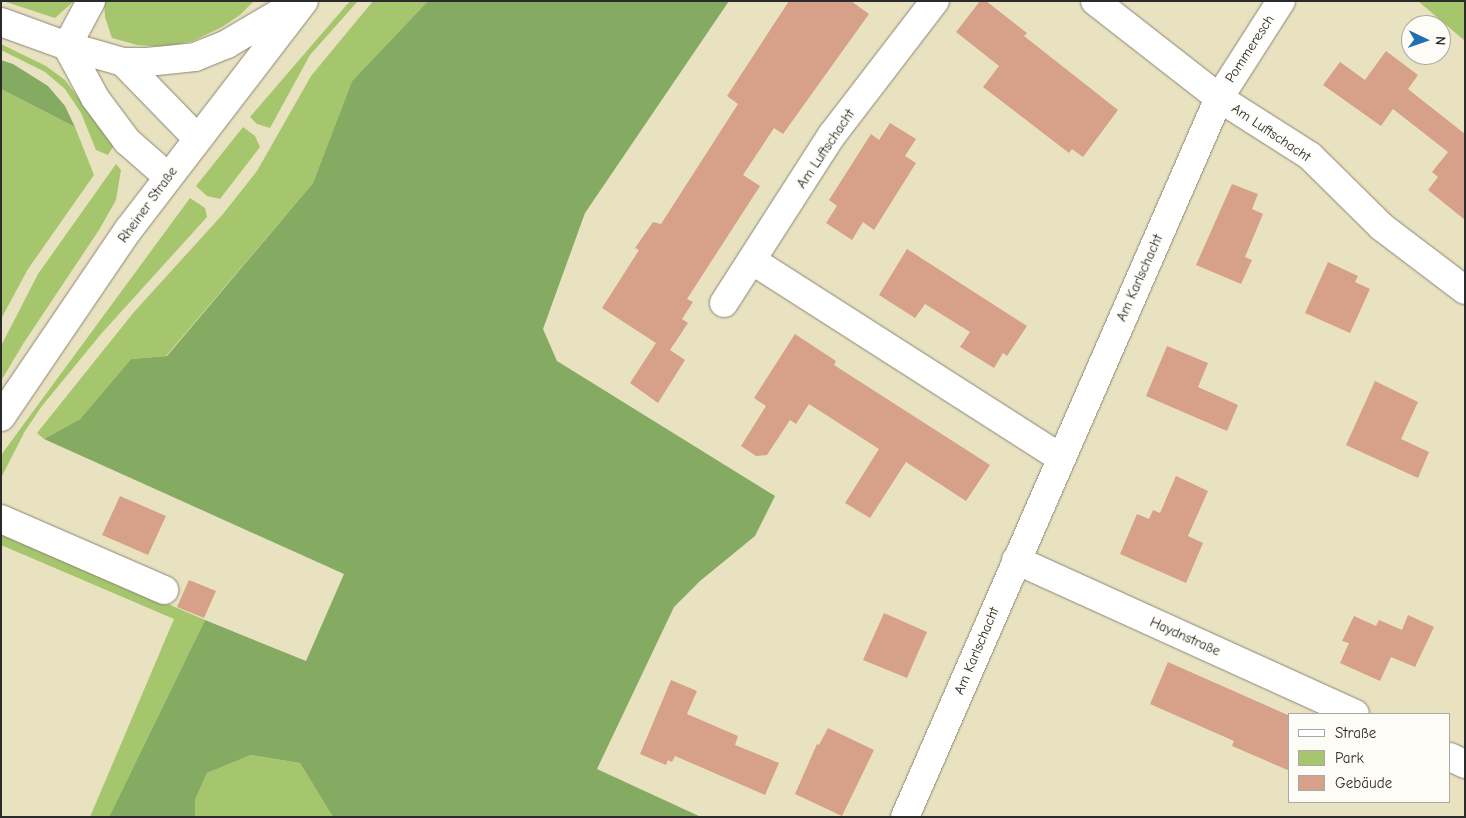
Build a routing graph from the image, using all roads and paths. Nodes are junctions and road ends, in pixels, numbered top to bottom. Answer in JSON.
{"nodes":[{"id":1,"x":91,"y":1,"type":"edge"},
{"id":2,"x":300,"y":1,"type":"edge"},
{"id":3,"x":304,"y":1,"type":"edge"},
{"id":4,"x":936,"y":1,"type":"edge"},
{"id":5,"x":1095,"y":1,"type":"edge"},
{"id":6,"x":1281,"y":1,"type":"edge"},
{"id":7,"x":1,"y":22,"type":"edge"},
{"id":8,"x":67,"y":46,"type":"junction"},
{"id":9,"x":123,"y":62,"type":"junction"},
{"id":10,"x":1219,"y":98,"type":"junction"},
{"id":11,"x":197,"y":138,"type":"junction"},
{"id":12,"x":168,"y":178,"type":"junction"},
{"id":13,"x":754,"y":261,"type":"junction"},
{"id":14,"x":1465,"y":290,"type":"edge"},
{"id":15,"x":724,"y":303,"type":"dead end"},
{"id":16,"x":1,"y":417,"type":"edge"},
{"id":17,"x":1061,"y":458,"type":"junction"},
{"id":18,"x":1,"y":519,"type":"edge"},
{"id":19,"x":1016,"y":560,"type":"junction"},
{"id":20,"x":164,"y":590,"type":"dead end"},
{"id":21,"x":1353,"y":713,"type":"edge"},
{"id":22,"x":1451,"y":757,"type":"edge"},
{"id":23,"x":1465,"y":764,"type":"edge"},
{"id":24,"x":905,"y":817,"type":"edge"}],
"edges":[{"from":1,"to":8,"type":"street"},
{"from":2,"to":9,"type":"street"},
{"from":3,"to":11,"type":"street","name":"Rheiner Straße"},
{"from":4,"to":13,"type":"street","name":"Am Luftschacht"},
{"from":5,"to":10,"type":"street","name":"Am Luftschacht"},
{"from":6,"to":10,"type":"street","name":"Pommeresch"},
{"from":7,"to":8,"type":"street"},
{"from":8,"to":9,"type":"street"},
{"from":8,"to":12,"type":"street"},
{"from":9,"to":11,"type":"street"},
{"from":10,"to":14,"type":"street","name":"Am Luftschacht"},
{"from":10,"to":17,"type":"street","name":"Am Karlschacht"},
{"from":11,"to":12,"type":"street","name":"Rheiner Straße"},
{"from":12,"to":16,"type":"street","name":"Rheiner Straße"},
{"from":13,"to":15,"type":"street","name":"Am Luftschacht"},
{"from":13,"to":17,"type":"street"},
{"from":17,"to":19,"type":"street","name":"Am Karlschacht"},
{"from":18,"to":20,"type":"street"},
{"from":19,"to":21,"type":"street","name":"Haydnstraße"},
{"from":19,"to":24,"type":"street","name":"Am Karlschacht"},
{"from":22,"to":23,"type":"street"}]}
